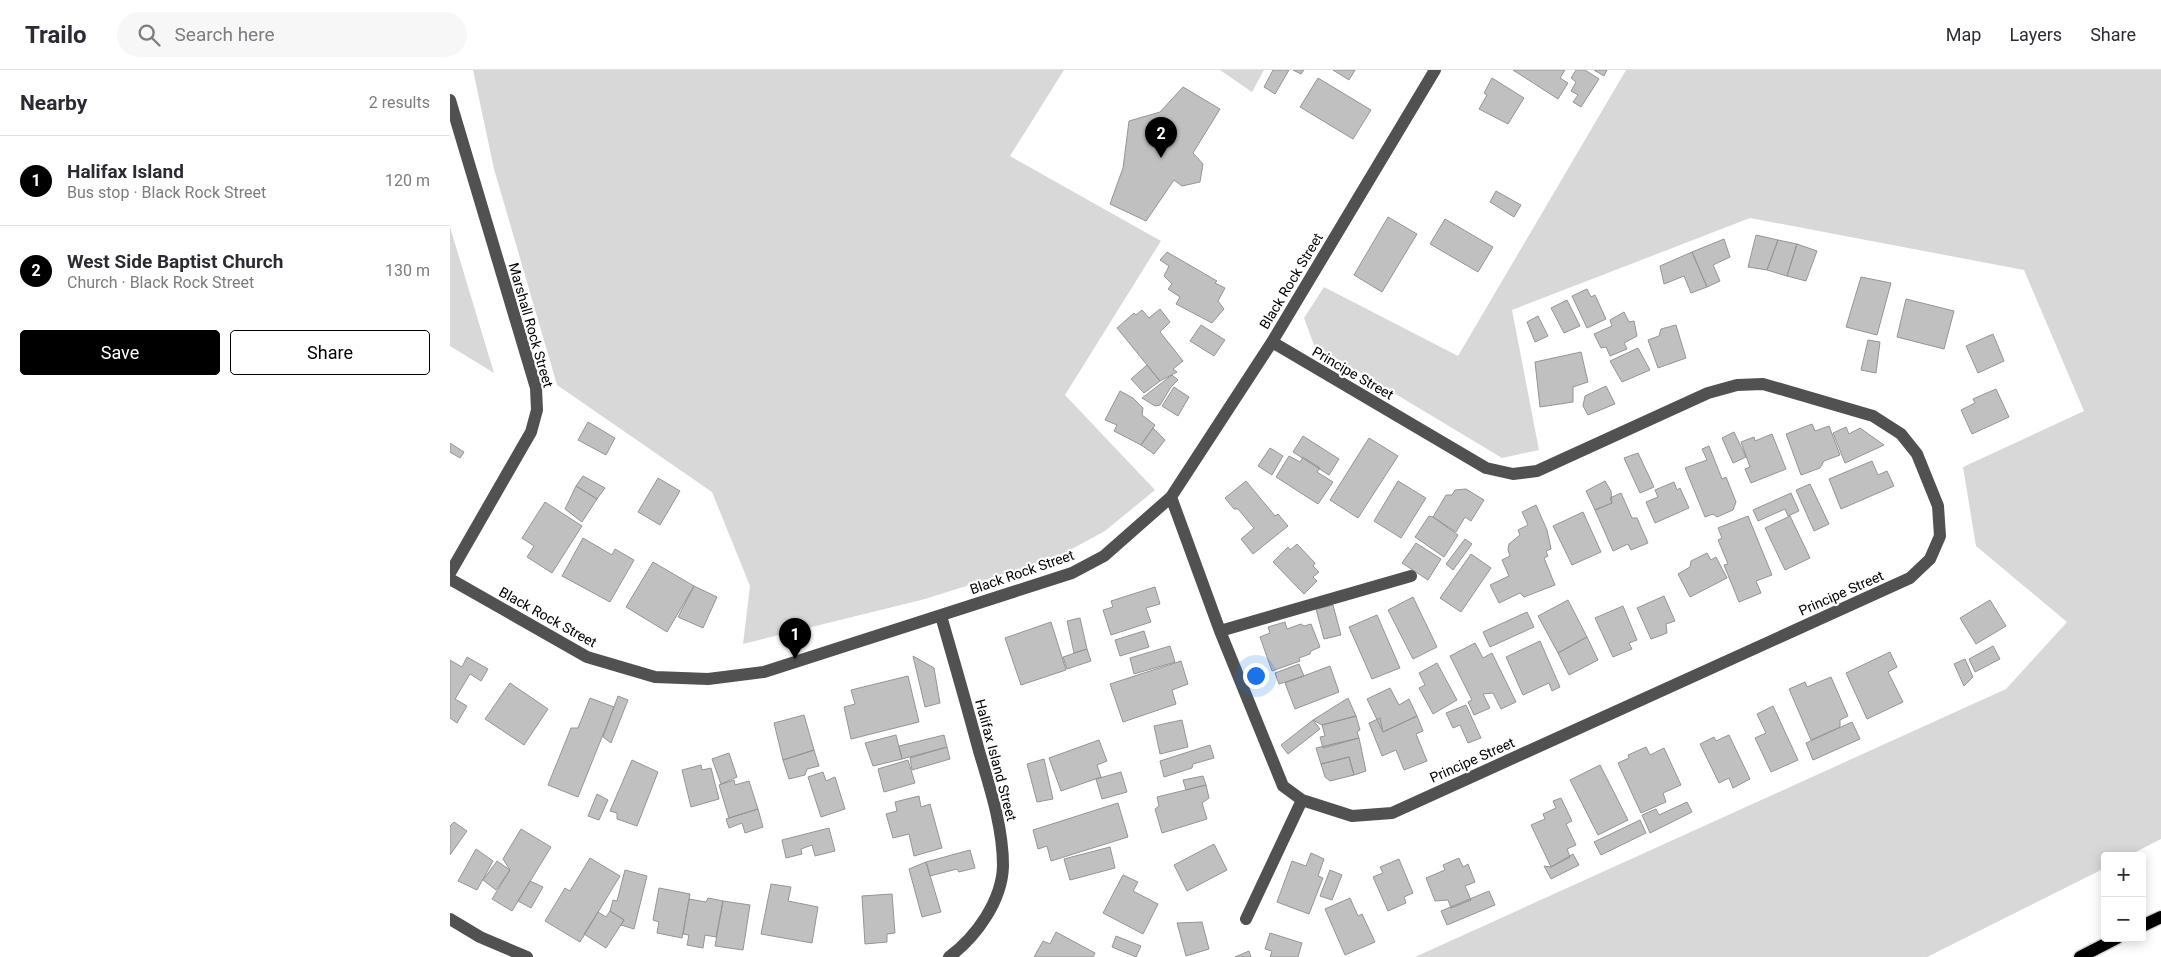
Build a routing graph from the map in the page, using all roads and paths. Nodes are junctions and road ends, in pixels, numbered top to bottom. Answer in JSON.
{"nodes":[{"id":1,"x":1435,"y":70,"type":"edge"},
{"id":2,"x":450,"y":100,"type":"edge"},
{"id":3,"x":1272,"y":342,"type":"junction"},
{"id":4,"x":1171,"y":497,"type":"junction"},
{"id":5,"x":450,"y":573,"type":"edge"},
{"id":6,"x":1410,"y":576,"type":"dead end"},
{"id":7,"x":450,"y":579,"type":"edge"},
{"id":8,"x":941,"y":616,"type":"junction"},
{"id":9,"x":1220,"y":631,"type":"junction"},
{"id":10,"x":1302,"y":800,"type":"junction"},
{"id":11,"x":2161,"y":917,"type":"edge"},
{"id":12,"x":450,"y":919,"type":"edge"},
{"id":13,"x":1246,"y":919,"type":"dead end"},
{"id":14,"x":2146,"y":924,"type":"edge"},
{"id":15,"x":2109,"y":942,"type":"edge"},
{"id":16,"x":527,"y":957,"type":"edge"},
{"id":17,"x":948,"y":957,"type":"edge"},
{"id":18,"x":2080,"y":957,"type":"edge"}],
"edges":[{"from":1,"to":3,"type":"street","name":"Black Rock Street"},
{"from":2,"to":5,"type":"street","name":"Marshall Rock Street"},
{"from":3,"to":4,"type":"street","name":"Black Rock Street"},
{"from":3,"to":10,"type":"street","name":"Principe Street"},
{"from":4,"to":8,"type":"street","name":"Black Rock Street"},
{"from":4,"to":9,"type":"street","name":"Principe Street"},
{"from":6,"to":9,"type":"street"},
{"from":7,"to":8,"type":"street","name":"Black Rock Street"},
{"from":8,"to":17,"type":"street","name":"Halifax Island Street"},
{"from":9,"to":10,"type":"street","name":"Principe Street"},
{"from":10,"to":13,"type":"street"},
{"from":11,"to":14,"type":"main road"},
{"from":12,"to":16,"type":"street"},
{"from":15,"to":18,"type":"main road"}]}
